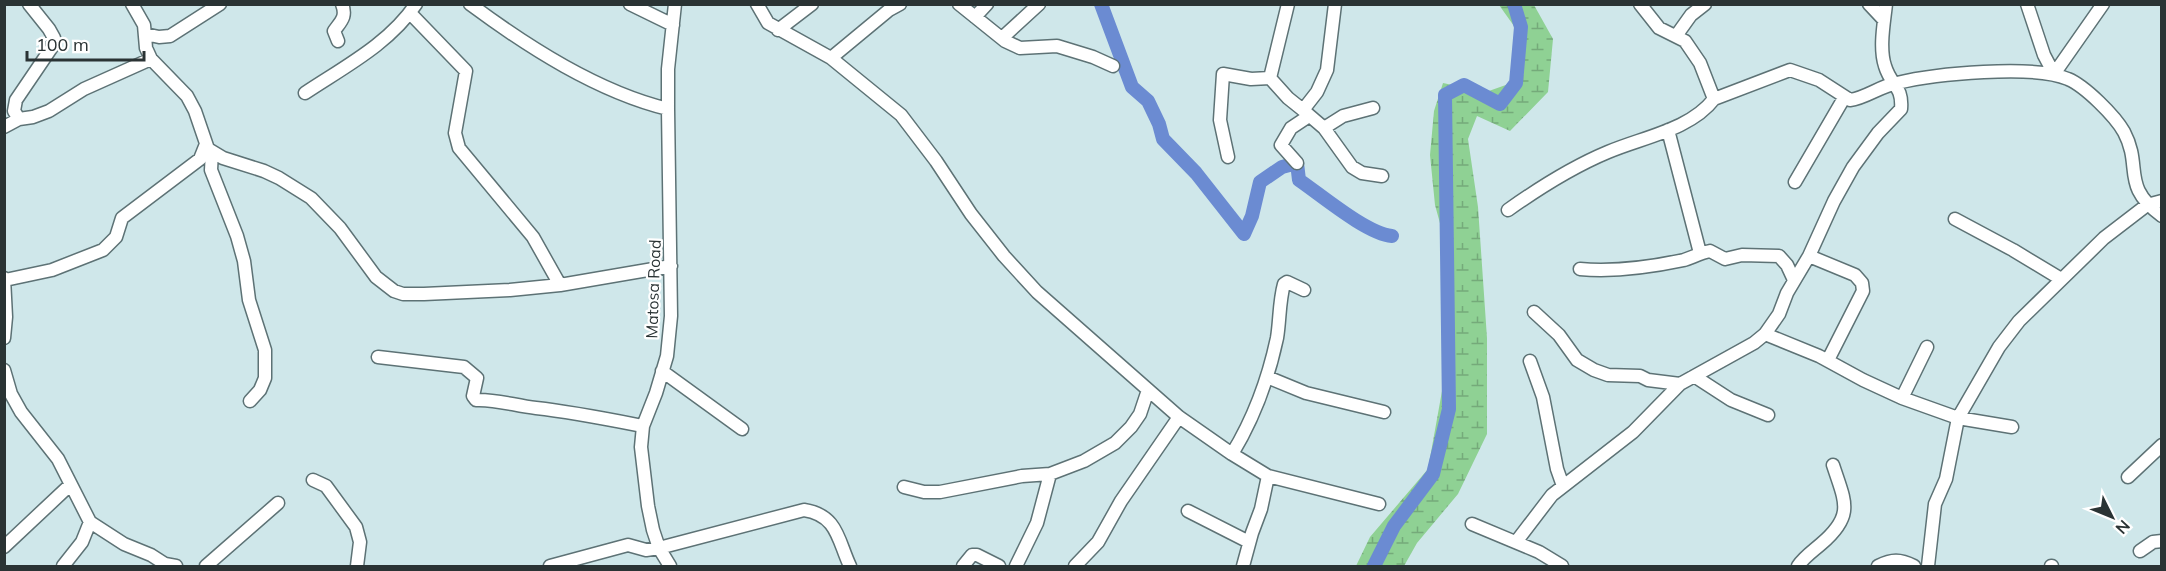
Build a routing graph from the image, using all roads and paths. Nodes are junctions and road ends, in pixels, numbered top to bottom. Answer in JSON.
{"nodes":[{"id":1,"x":28,"y":4,"type":"edge"},
{"id":2,"x":132,"y":4,"type":"edge"},
{"id":3,"x":220,"y":4,"type":"edge"},
{"id":4,"x":342,"y":4,"type":"edge"},
{"id":5,"x":471,"y":4,"type":"edge"},
{"id":6,"x":630,"y":4,"type":"edge"},
{"id":7,"x":675,"y":4,"type":"edge"},
{"id":8,"x":757,"y":4,"type":"edge"},
{"id":9,"x":812,"y":4,"type":"edge"},
{"id":10,"x":900,"y":4,"type":"edge"},
{"id":11,"x":960,"y":4,"type":"edge"},
{"id":12,"x":987,"y":4,"type":"edge"},
{"id":13,"x":1039,"y":4,"type":"edge"},
{"id":14,"x":1288,"y":4,"type":"edge"},
{"id":15,"x":1335,"y":4,"type":"edge"},
{"id":16,"x":1640,"y":4,"type":"edge"},
{"id":17,"x":1705,"y":4,"type":"edge"},
{"id":18,"x":1869,"y":4,"type":"edge"},
{"id":19,"x":1886,"y":4,"type":"edge"},
{"id":20,"x":2027,"y":4,"type":"edge"},
{"id":21,"x":2103,"y":4,"type":"edge"},
{"id":22,"x":413,"y":9,"type":"edge"},
{"id":23,"x":975,"y":16,"type":"junction"},
{"id":24,"x":1884,"y":20,"type":"junction"},
{"id":25,"x":672,"y":25,"type":"junction"},
{"id":26,"x":778,"y":30,"type":"junction"},
{"id":27,"x":145,"y":34,"type":"junction"},
{"id":28,"x":1676,"y":36,"type":"junction"},
{"id":29,"x":1002,"y":38,"type":"junction"},
{"id":30,"x":338,"y":41,"type":"dead end"},
{"id":31,"x":831,"y":58,"type":"junction"},
{"id":32,"x":151,"y":59,"type":"junction"},
{"id":33,"x":1113,"y":66,"type":"dead end"},
{"id":34,"x":2054,"y":74,"type":"junction"},
{"id":35,"x":1270,"y":78,"type":"junction"},
{"id":36,"x":1893,"y":83,"type":"junction"},
{"id":37,"x":305,"y":93,"type":"dead end"},
{"id":38,"x":1844,"y":98,"type":"junction"},
{"id":39,"x":1714,"y":99,"type":"junction"},
{"id":40,"x":1373,"y":108,"type":"dead end"},
{"id":41,"x":668,"y":109,"type":"junction"},
{"id":42,"x":1306,"y":113,"type":"junction"},
{"id":43,"x":10,"y":120,"type":"edge"},
{"id":44,"x":1324,"y":128,"type":"junction"},
{"id":45,"x":1668,"y":130,"type":"junction"},
{"id":46,"x":209,"y":148,"type":"junction"},
{"id":47,"x":1228,"y":157,"type":"dead end"},
{"id":48,"x":1297,"y":163,"type":"dead end"},
{"id":49,"x":1382,"y":176,"type":"dead end"},
{"id":50,"x":1795,"y":182,"type":"dead end"},
{"id":51,"x":2162,"y":201,"type":"edge"},
{"id":52,"x":2147,"y":205,"type":"junction"},
{"id":53,"x":1508,"y":210,"type":"dead end"},
{"id":54,"x":2162,"y":216,"type":"edge"},
{"id":55,"x":1955,"y":219,"type":"dead end"},
{"id":56,"x":1700,"y":253,"type":"junction"},
{"id":57,"x":1809,"y":256,"type":"junction"},
{"id":58,"x":670,"y":266,"type":"junction"},
{"id":59,"x":1580,"y":269,"type":"dead end"},
{"id":60,"x":5,"y":279,"type":"edge"},
{"id":61,"x":2061,"y":279,"type":"junction"},
{"id":62,"x":1794,"y":280,"type":"junction"},
{"id":63,"x":560,"y":285,"type":"junction"},
{"id":64,"x":1304,"y":290,"type":"dead end"},
{"id":65,"x":1534,"y":312,"type":"dead end"},
{"id":66,"x":1765,"y":334,"type":"junction"},
{"id":67,"x":4,"y":338,"type":"edge"},
{"id":68,"x":1927,"y":347,"type":"dead end"},
{"id":69,"x":378,"y":357,"type":"dead end"},
{"id":70,"x":1828,"y":360,"type":"junction"},
{"id":71,"x":1530,"y":362,"type":"dead end"},
{"id":72,"x":4,"y":370,"type":"edge"},
{"id":73,"x":662,"y":371,"type":"junction"},
{"id":74,"x":1694,"y":376,"type":"junction"},
{"id":75,"x":1267,"y":377,"type":"junction"},
{"id":76,"x":1680,"y":384,"type":"junction"},
{"id":77,"x":1148,"y":390,"type":"junction"},
{"id":78,"x":1902,"y":398,"type":"junction"},
{"id":79,"x":250,"y":401,"type":"dead end"},
{"id":80,"x":1384,"y":412,"type":"dead end"},
{"id":81,"x":1768,"y":415,"type":"dead end"},
{"id":82,"x":1179,"y":417,"type":"junction"},
{"id":83,"x":1958,"y":418,"type":"junction"},
{"id":84,"x":643,"y":426,"type":"junction"},
{"id":85,"x":2012,"y":428,"type":"dead end"},
{"id":86,"x":742,"y":429,"type":"dead end"},
{"id":87,"x":2162,"y":446,"type":"edge"},
{"id":88,"x":1232,"y":454,"type":"junction"},
{"id":89,"x":1833,"y":465,"type":"dead end"},
{"id":90,"x":1050,"y":474,"type":"junction"},
{"id":91,"x":1268,"y":476,"type":"junction"},
{"id":92,"x":2128,"y":477,"type":"dead end"},
{"id":93,"x":313,"y":480,"type":"dead end"},
{"id":94,"x":70,"y":485,"type":"junction"},
{"id":95,"x":1563,"y":486,"type":"junction"},
{"id":96,"x":904,"y":487,"type":"dead end"},
{"id":97,"x":278,"y":503,"type":"dead end"},
{"id":98,"x":1379,"y":504,"type":"dead end"},
{"id":99,"x":1188,"y":510,"type":"dead end"},
{"id":100,"x":90,"y":522,"type":"junction"},
{"id":101,"x":1472,"y":524,"type":"dead end"},
{"id":102,"x":2162,"y":541,"type":"edge"},
{"id":103,"x":1249,"y":542,"type":"junction"},
{"id":104,"x":1516,"y":542,"type":"junction"},
{"id":105,"x":4,"y":547,"type":"edge"},
{"id":106,"x":659,"y":549,"type":"junction"},
{"id":107,"x":2140,"y":551,"type":"dead end"},
{"id":108,"x":168,"y":566,"type":"edge"},
{"id":109,"x":63,"y":567,"type":"edge"},
{"id":110,"x":206,"y":567,"type":"edge"},
{"id":111,"x":357,"y":567,"type":"edge"},
{"id":112,"x":550,"y":567,"type":"edge"},
{"id":113,"x":670,"y":567,"type":"edge"},
{"id":114,"x":850,"y":567,"type":"edge"},
{"id":115,"x":963,"y":567,"type":"edge"},
{"id":116,"x":999,"y":567,"type":"edge"},
{"id":117,"x":1016,"y":567,"type":"edge"},
{"id":118,"x":1075,"y":567,"type":"edge"},
{"id":119,"x":1243,"y":567,"type":"edge"},
{"id":120,"x":1562,"y":567,"type":"edge"},
{"id":121,"x":1798,"y":567,"type":"edge"},
{"id":122,"x":1878,"y":567,"type":"edge"},
{"id":123,"x":1914,"y":567,"type":"edge"},
{"id":124,"x":1928,"y":567,"type":"edge"}],
"edges":[{"from":1,"to":43,"type":"street"},
{"from":2,"to":27,"type":"street"},
{"from":3,"to":27,"type":"street"},
{"from":4,"to":30,"type":"street"},
{"from":5,"to":41,"type":"street"},
{"from":6,"to":25,"type":"street"},
{"from":7,"to":25,"type":"street","name":"Matosa Road"},
{"from":8,"to":26,"type":"street"},
{"from":9,"to":26,"type":"street"},
{"from":10,"to":31,"type":"street"},
{"from":11,"to":23,"type":"street"},
{"from":12,"to":23,"type":"street"},
{"from":13,"to":29,"type":"street"},
{"from":14,"to":35,"type":"street"},
{"from":15,"to":42,"type":"street"},
{"from":16,"to":28,"type":"street"},
{"from":17,"to":28,"type":"street"},
{"from":18,"to":24,"type":"street"},
{"from":19,"to":24,"type":"street"},
{"from":20,"to":34,"type":"street"},
{"from":21,"to":34,"type":"street"},
{"from":22,"to":37,"type":"street"},
{"from":22,"to":63,"type":"street"},
{"from":23,"to":29,"type":"street"},
{"from":24,"to":36,"type":"street"},
{"from":25,"to":41,"type":"street","name":"Matosa Road"},
{"from":26,"to":31,"type":"street"},
{"from":27,"to":32,"type":"street"},
{"from":28,"to":39,"type":"street"},
{"from":29,"to":33,"type":"street"},
{"from":31,"to":77,"type":"street"},
{"from":32,"to":43,"type":"street"},
{"from":32,"to":46,"type":"street"},
{"from":34,"to":36,"type":"street"},
{"from":34,"to":52,"type":"street"},
{"from":35,"to":42,"type":"street"},
{"from":35,"to":47,"type":"street"},
{"from":36,"to":38,"type":"street"},
{"from":36,"to":57,"type":"street"},
{"from":38,"to":39,"type":"street"},
{"from":38,"to":50,"type":"street"},
{"from":39,"to":45,"type":"street"},
{"from":40,"to":44,"type":"street"},
{"from":41,"to":58,"type":"street","name":"Matosa Road"},
{"from":42,"to":44,"type":"street"},
{"from":42,"to":48,"type":"street"},
{"from":44,"to":49,"type":"street"},
{"from":45,"to":53,"type":"street"},
{"from":45,"to":56,"type":"street"},
{"from":46,"to":60,"type":"street"},
{"from":46,"to":63,"type":"street"},
{"from":46,"to":79,"type":"street"},
{"from":51,"to":52,"type":"street"},
{"from":52,"to":54,"type":"street"},
{"from":52,"to":61,"type":"street"},
{"from":55,"to":61,"type":"street"},
{"from":56,"to":59,"type":"street"},
{"from":56,"to":62,"type":"street"},
{"from":57,"to":62,"type":"street"},
{"from":57,"to":70,"type":"street"},
{"from":58,"to":63,"type":"street"},
{"from":58,"to":73,"type":"street","name":"Matosa Road"},
{"from":60,"to":67,"type":"street"},
{"from":61,"to":83,"type":"street"},
{"from":62,"to":66,"type":"street"},
{"from":64,"to":75,"type":"street"},
{"from":65,"to":76,"type":"street"},
{"from":66,"to":70,"type":"street"},
{"from":66,"to":74,"type":"street"},
{"from":68,"to":78,"type":"street"},
{"from":69,"to":84,"type":"street"},
{"from":70,"to":78,"type":"street"},
{"from":71,"to":95,"type":"street"},
{"from":72,"to":94,"type":"street"},
{"from":73,"to":84,"type":"street","name":"Matosa Road"},
{"from":73,"to":86,"type":"street"},
{"from":74,"to":76,"type":"street"},
{"from":74,"to":81,"type":"street"},
{"from":75,"to":80,"type":"street"},
{"from":75,"to":88,"type":"street"},
{"from":76,"to":95,"type":"street"},
{"from":77,"to":82,"type":"street"},
{"from":77,"to":90,"type":"street"},
{"from":78,"to":83,"type":"street"},
{"from":82,"to":88,"type":"street"},
{"from":82,"to":118,"type":"street"},
{"from":83,"to":85,"type":"street"},
{"from":83,"to":124,"type":"street"},
{"from":84,"to":106,"type":"street","name":"Matosa Road"},
{"from":87,"to":92,"type":"street"},
{"from":88,"to":91,"type":"street"},
{"from":89,"to":121,"type":"street"},
{"from":90,"to":96,"type":"street"},
{"from":90,"to":117,"type":"street"},
{"from":91,"to":98,"type":"street"},
{"from":91,"to":103,"type":"street"},
{"from":93,"to":111,"type":"street"},
{"from":94,"to":100,"type":"street"},
{"from":94,"to":105,"type":"street"},
{"from":95,"to":104,"type":"street"},
{"from":97,"to":110,"type":"street"},
{"from":99,"to":103,"type":"street"},
{"from":100,"to":108,"type":"street"},
{"from":100,"to":109,"type":"street"},
{"from":101,"to":104,"type":"street"},
{"from":102,"to":107,"type":"street"},
{"from":103,"to":119,"type":"street"},
{"from":104,"to":120,"type":"street"},
{"from":106,"to":112,"type":"street"},
{"from":106,"to":113,"type":"street","name":"Matosa Road"},
{"from":106,"to":114,"type":"street"},
{"from":115,"to":116,"type":"street"},
{"from":122,"to":123,"type":"street"}]}
